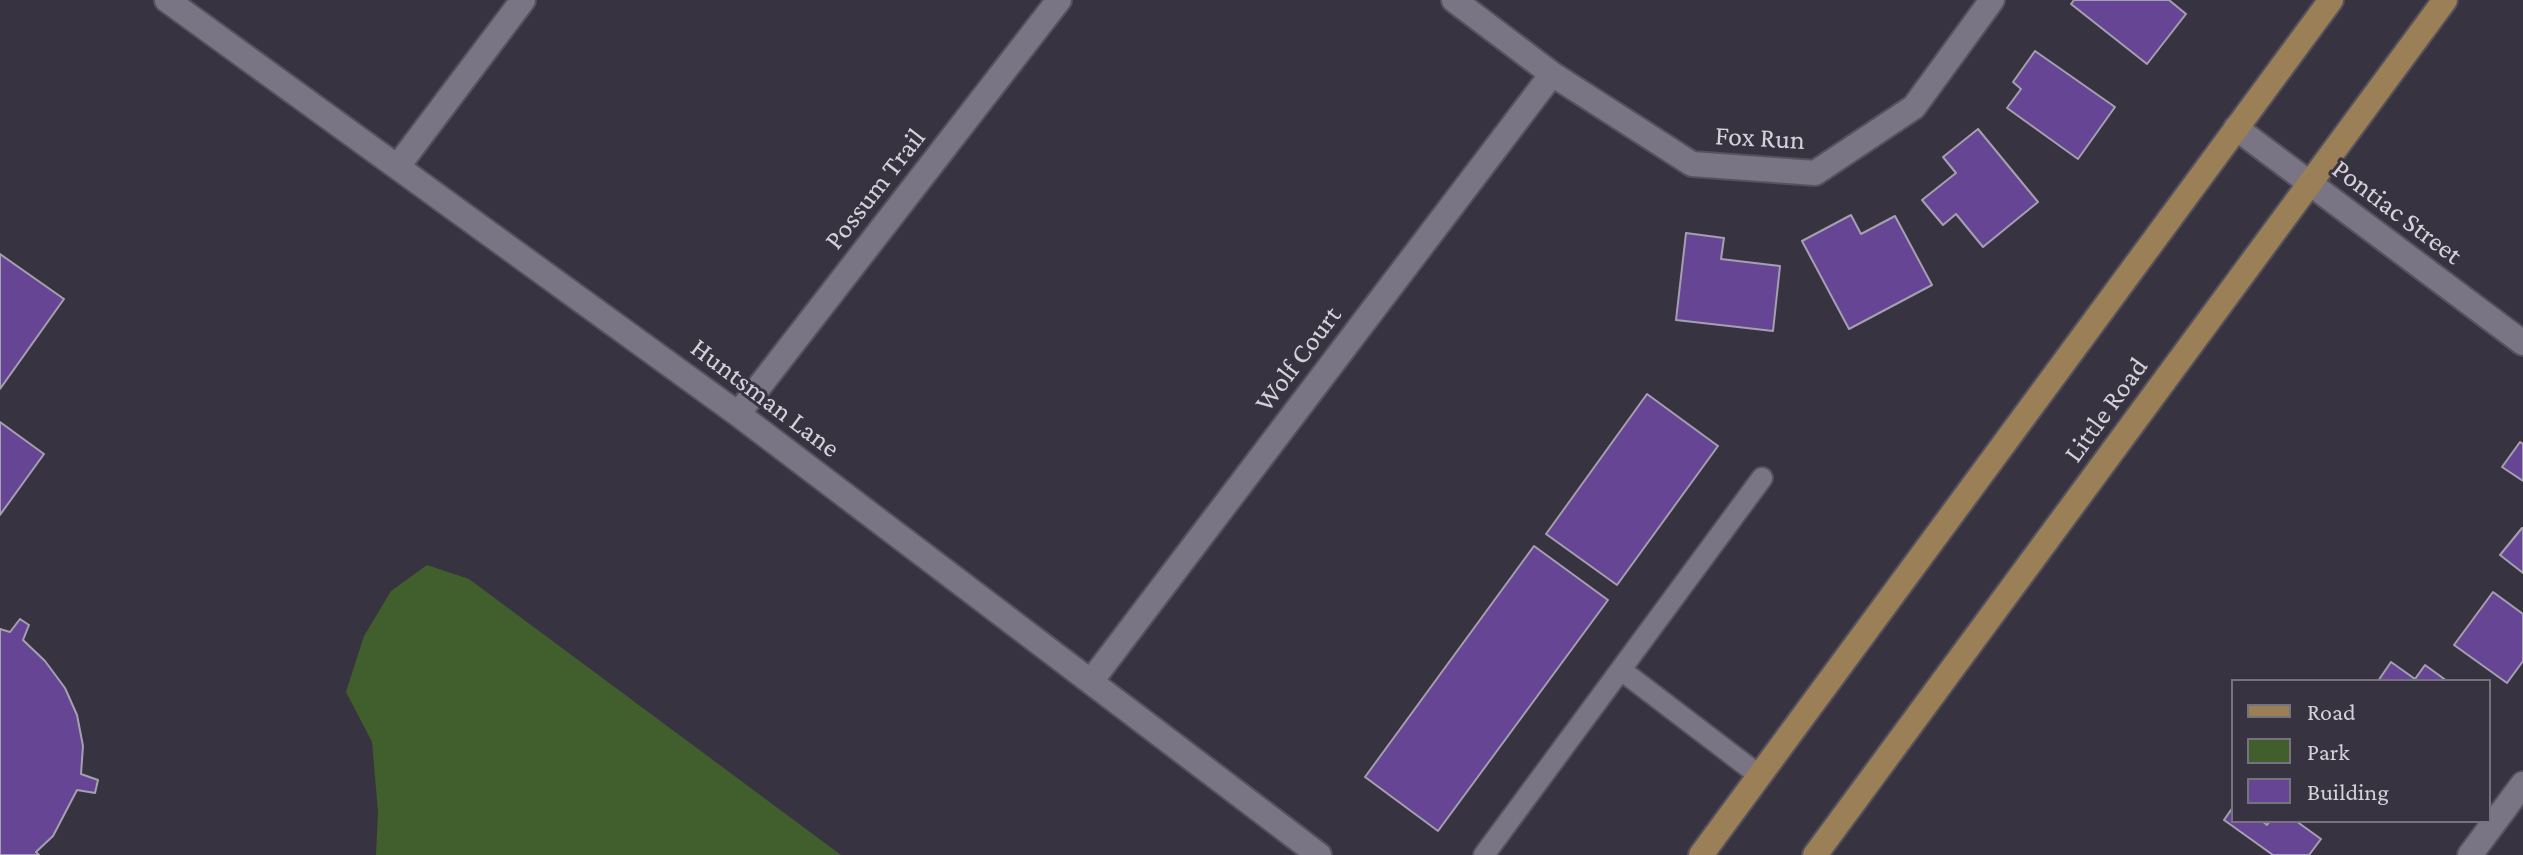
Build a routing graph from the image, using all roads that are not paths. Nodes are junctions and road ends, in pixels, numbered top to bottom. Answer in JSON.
{"nodes":[{"id":1,"x":167,"y":0,"type":"edge"},
{"id":2,"x":523,"y":0,"type":"edge"},
{"id":3,"x":1059,"y":0,"type":"edge"},
{"id":4,"x":1454,"y":0,"type":"edge"},
{"id":5,"x":1992,"y":0,"type":"edge"},
{"id":6,"x":2331,"y":0,"type":"edge"},
{"id":7,"x":2445,"y":0,"type":"edge"},
{"id":8,"x":1552,"y":74,"type":"junction"},
{"id":9,"x":2236,"y":128,"type":"junction"},
{"id":10,"x":398,"y":166,"type":"junction"},
{"id":11,"x":2310,"y":184,"type":"junction"},
{"id":12,"x":2523,"y":343,"type":"edge"},
{"id":13,"x":738,"y":414,"type":"junction"},
{"id":14,"x":1762,"y":478,"type":"dead end"},
{"id":15,"x":1621,"y":670,"type":"junction"},
{"id":16,"x":1092,"y":680,"type":"junction"},
{"id":17,"x":1760,"y":776,"type":"junction"},
{"id":18,"x":2523,"y":784,"type":"edge"},
{"id":19,"x":1319,"y":855,"type":"edge"},
{"id":20,"x":1484,"y":855,"type":"edge"},
{"id":21,"x":1701,"y":855,"type":"edge"},
{"id":22,"x":1815,"y":855,"type":"edge"},
{"id":23,"x":2470,"y":855,"type":"edge"}],
"edges":[{"from":1,"to":10,"type":"street","name":"Huntsman Lane"},
{"from":2,"to":10,"type":"street"},
{"from":3,"to":13,"type":"street","name":"Possum Trail"},
{"from":4,"to":8,"type":"street","name":"Fox Run"},
{"from":5,"to":8,"type":"street","name":"Fox Run"},
{"from":6,"to":9,"type":"main road"},
{"from":7,"to":11,"type":"main road","name":"Little Road"},
{"from":8,"to":16,"type":"street","name":"Wolf Court"},
{"from":9,"to":11,"type":"street","name":"Pontiac Street"},
{"from":9,"to":17,"type":"main road"},
{"from":10,"to":13,"type":"street","name":"Huntsman Lane"},
{"from":11,"to":12,"type":"street","name":"Pontiac Street"},
{"from":11,"to":22,"type":"main road","name":"Little Road"},
{"from":13,"to":16,"type":"street","name":"Huntsman Lane"},
{"from":14,"to":15,"type":"lane"},
{"from":15,"to":17,"type":"lane"},
{"from":15,"to":20,"type":"lane"},
{"from":16,"to":19,"type":"street","name":"Huntsman Lane"},
{"from":17,"to":21,"type":"main road"},
{"from":18,"to":23,"type":"street"}]}
